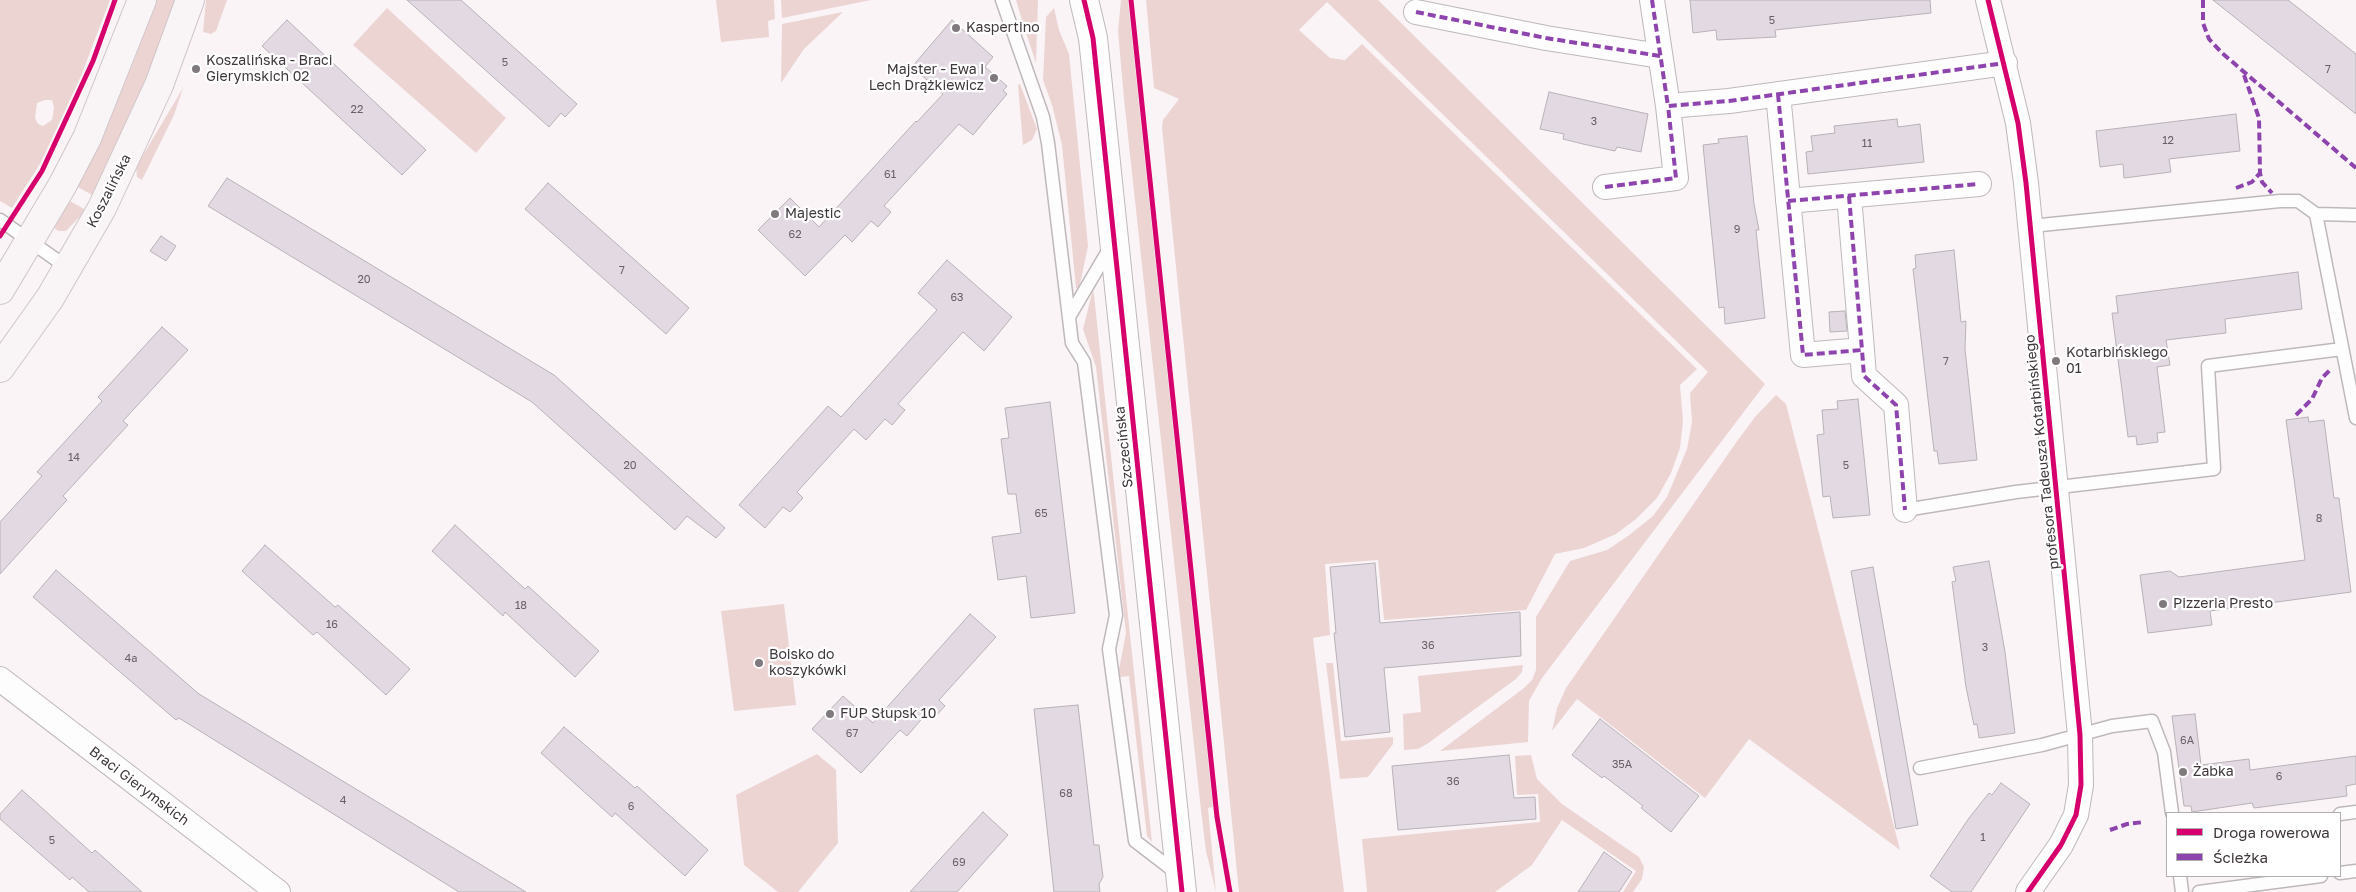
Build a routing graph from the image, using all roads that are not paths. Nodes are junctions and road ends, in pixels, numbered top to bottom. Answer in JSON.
{"nodes":[{"id":1,"x":142,"y":0,"type":"edge"},
{"id":2,"x":190,"y":0,"type":"edge"},
{"id":3,"x":1002,"y":0,"type":"edge"},
{"id":4,"x":1084,"y":0,"type":"edge"},
{"id":5,"x":1096,"y":0,"type":"edge"},
{"id":6,"x":1652,"y":0,"type":"edge"},
{"id":7,"x":1988,"y":0,"type":"edge"},
{"id":8,"x":1416,"y":12,"type":"dead end"},
{"id":9,"x":1093,"y":38,"type":"junction"},
{"id":10,"x":1660,"y":56,"type":"junction"},
{"id":11,"x":2005,"y":63,"type":"junction"},
{"id":12,"x":1778,"y":94,"type":"junction"},
{"id":13,"x":1668,"y":106,"type":"junction"},
{"id":14,"x":1979,"y":184,"type":"dead end"},
{"id":15,"x":1605,"y":187,"type":"dead end"},
{"id":16,"x":1849,"y":196,"type":"junction"},
{"id":17,"x":1788,"y":201,"type":"junction"},
{"id":18,"x":2316,"y":214,"type":"junction"},
{"id":19,"x":2356,"y":215,"type":"edge"},
{"id":20,"x":0,"y":220,"type":"edge"},
{"id":21,"x":2031,"y":226,"type":"junction"},
{"id":22,"x":30,"y":242,"type":"junction"},
{"id":23,"x":1114,"y":242,"type":"junction"},
{"id":24,"x":68,"y":268,"type":"junction"},
{"id":25,"x":0,"y":290,"type":"edge"},
{"id":26,"x":1069,"y":317,"type":"junction"},
{"id":27,"x":2342,"y":349,"type":"junction"},
{"id":28,"x":1862,"y":350,"type":"junction"},
{"id":29,"x":0,"y":368,"type":"edge"},
{"id":30,"x":2356,"y":418,"type":"edge"},
{"id":31,"x":2057,"y":488,"type":"junction"},
{"id":32,"x":1905,"y":510,"type":"joint"},
{"id":33,"x":0,"y":679,"type":"edge"},
{"id":34,"x":2080,"y":735,"type":"junction"},
{"id":35,"x":1920,"y":768,"type":"dead end"},
{"id":36,"x":2172,"y":812,"type":"edge"},
{"id":37,"x":2356,"y":812,"type":"edge"},
{"id":38,"x":2341,"y":814,"type":"edge"},
{"id":39,"x":2356,"y":871,"type":"edge"},
{"id":40,"x":2341,"y":873,"type":"edge"},
{"id":41,"x":2180,"y":877,"type":"edge"},
{"id":42,"x":2312,"y":877,"type":"edge"},
{"id":43,"x":1181,"y":884,"type":"edge"},
{"id":44,"x":278,"y":892,"type":"edge"},
{"id":45,"x":2028,"y":892,"type":"edge"},
{"id":46,"x":2182,"y":892,"type":"edge"},
{"id":47,"x":2199,"y":892,"type":"edge"}],
"edges":[{"from":1,"to":22,"type":"main road"},
{"from":2,"to":24,"type":"main road","name":"Koszalińska"},
{"from":3,"to":26,"type":"lane"},
{"from":4,"to":9,"type":"street","name":"Szczecińska"},
{"from":5,"to":9,"type":"street","name":"Szczecińska"},
{"from":6,"to":10,"type":"street"},
{"from":7,"to":11,"type":"street","name":"profesora Tadeusza Kotarbińskiego"},
{"from":8,"to":10,"type":"street"},
{"from":9,"to":23,"type":"street","name":"Szczecińska"},
{"from":10,"to":13,"type":"street"},
{"from":11,"to":12,"type":"street"},
{"from":11,"to":21,"type":"street","name":"profesora Tadeusza Kotarbińskiego"},
{"from":12,"to":13,"type":"street"},
{"from":12,"to":17,"type":"street"},
{"from":13,"to":15,"type":"street"},
{"from":14,"to":16,"type":"street"},
{"from":16,"to":17,"type":"street"},
{"from":16,"to":28,"type":"street"},
{"from":17,"to":28,"type":"street"},
{"from":18,"to":19,"type":"lane"},
{"from":18,"to":21,"type":"lane"},
{"from":18,"to":27,"type":"lane"},
{"from":20,"to":22,"type":"lane"},
{"from":21,"to":31,"type":"street","name":"profesora Tadeusza Kotarbińskiego"},
{"from":22,"to":24,"type":"lane"},
{"from":22,"to":25,"type":"main road"},
{"from":23,"to":26,"type":"lane"},
{"from":23,"to":43,"type":"street","name":"Szczecińska"},
{"from":24,"to":29,"type":"main road","name":"Koszalińska"},
{"from":26,"to":43,"type":"lane"},
{"from":27,"to":30,"type":"lane"},
{"from":27,"to":31,"type":"lane"},
{"from":28,"to":32,"type":"street"},
{"from":31,"to":32,"type":"lane"},
{"from":31,"to":34,"type":"street","name":"profesora Tadeusza Kotarbińskiego"},
{"from":33,"to":44,"type":"street","name":"Braci Gierymskich"},
{"from":34,"to":35,"type":"lane"},
{"from":34,"to":36,"type":"lane"},
{"from":34,"to":45,"type":"street","name":"profesora Tadeusza Kotarbińskiego"},
{"from":37,"to":38,"type":"lane"},
{"from":39,"to":40,"type":"lane"},
{"from":41,"to":46,"type":"lane"},
{"from":42,"to":47,"type":"lane"}]}
